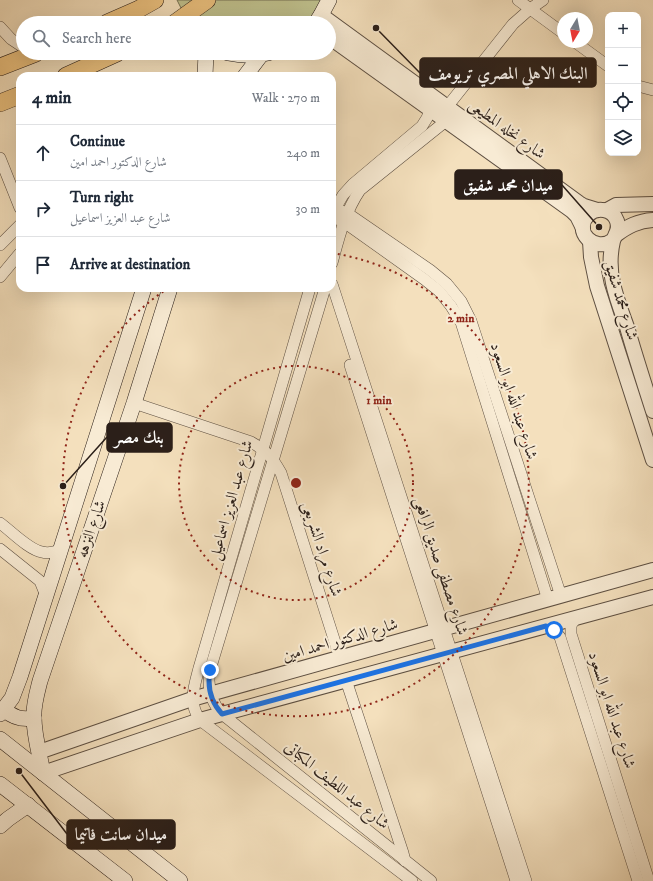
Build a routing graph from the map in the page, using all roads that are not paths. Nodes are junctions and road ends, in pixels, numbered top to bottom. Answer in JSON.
{"nodes":[{"id":1,"x":155,"y":0,"type":"edge"},
{"id":2,"x":207,"y":0,"type":"edge"},
{"id":3,"x":329,"y":0,"type":"edge"},
{"id":4,"x":518,"y":0,"type":"edge"},
{"id":5,"x":543,"y":0,"type":"edge"},
{"id":6,"x":530,"y":9,"type":"junction"},
{"id":7,"x":123,"y":16,"type":"edge"},
{"id":8,"x":186,"y":16,"type":"edge"},
{"id":9,"x":321,"y":16,"type":"edge"},
{"id":10,"x":0,"y":27,"type":"edge"},
{"id":11,"x":557,"y":29,"type":"edge"},
{"id":12,"x":336,"y":31,"type":"edge"},
{"id":13,"x":336,"y":42,"type":"edge"},
{"id":14,"x":16,"y":43,"type":"edge"},
{"id":15,"x":583,"y":48,"type":"edge"},
{"id":16,"x":16,"y":59,"type":"edge"},
{"id":17,"x":101,"y":60,"type":"edge"},
{"id":18,"x":206,"y":60,"type":"edge"},
{"id":19,"x":259,"y":60,"type":"edge"},
{"id":20,"x":605,"y":64,"type":"edge"},
{"id":21,"x":0,"y":67,"type":"edge"},
{"id":22,"x":75,"y":72,"type":"edge"},
{"id":23,"x":205,"y":72,"type":"edge"},
{"id":24,"x":248,"y":72,"type":"edge"},
{"id":25,"x":641,"y":87,"type":"edge"},
{"id":26,"x":653,"y":90,"type":"edge"},
{"id":27,"x":16,"y":97,"type":"edge"},
{"id":28,"x":0,"y":103,"type":"edge"},
{"id":29,"x":447,"y":107,"type":"junction"},
{"id":30,"x":430,"y":110,"type":"junction"},
{"id":31,"x":446,"y":121,"type":"junction"},
{"id":32,"x":0,"y":158,"type":"edge"},
{"id":33,"x":16,"y":198,"type":"edge"},
{"id":34,"x":653,"y":204,"type":"edge"},
{"id":35,"x":336,"y":207,"type":"edge"},
{"id":36,"x":575,"y":207,"type":"junction"},
{"id":37,"x":602,"y":210,"type":"junction"},
{"id":38,"x":336,"y":213,"type":"edge"},
{"id":39,"x":345,"y":217,"type":"junction"},
{"id":40,"x":653,"y":220,"type":"edge"},
{"id":41,"x":583,"y":228,"type":"junction"},
{"id":42,"x":16,"y":229,"type":"edge"},
{"id":43,"x":615,"y":238,"type":"junction"},
{"id":44,"x":590,"y":241,"type":"junction"},
{"id":45,"x":0,"y":245,"type":"edge"},
{"id":46,"x":336,"y":249,"type":"edge"},
{"id":47,"x":16,"y":258,"type":"edge"},
{"id":48,"x":611,"y":259,"type":"junction"},
{"id":49,"x":591,"y":262,"type":"junction"},
{"id":50,"x":0,"y":276,"type":"edge"},
{"id":51,"x":143,"y":292,"type":"edge"},
{"id":52,"x":169,"y":292,"type":"edge"},
{"id":53,"x":309,"y":292,"type":"edge"},
{"id":54,"x":324,"y":292,"type":"edge"},
{"id":55,"x":326,"y":292,"type":"edge"},
{"id":56,"x":334,"y":292,"type":"edge"},
{"id":57,"x":134,"y":403,"type":"junction"},
{"id":58,"x":653,"y":411,"type":"edge"},
{"id":59,"x":263,"y":449,"type":"junction"},
{"id":60,"x":273,"y":459,"type":"junction"},
{"id":61,"x":653,"y":460,"type":"edge"},
{"id":62,"x":0,"y":523,"type":"edge"},
{"id":63,"x":0,"y":549,"type":"edge"},
{"id":64,"x":61,"y":550,"type":"junction"},
{"id":65,"x":653,"y":570,"type":"edge"},
{"id":66,"x":46,"y":596,"type":"junction"},
{"id":67,"x":653,"y":597,"type":"edge"},
{"id":68,"x":554,"y":598,"type":"junction"},
{"id":69,"x":576,"y":618,"type":"junction"},
{"id":70,"x":546,"y":626,"type":"junction"},
{"id":71,"x":440,"y":630,"type":"junction"},
{"id":72,"x":447,"y":653,"type":"junction"},
{"id":73,"x":340,"y":658,"type":"junction"},
{"id":74,"x":346,"y":680,"type":"junction"},
{"id":75,"x":210,"y":694,"type":"junction"},
{"id":76,"x":192,"y":700,"type":"junction"},
{"id":77,"x":2,"y":712,"type":"edge"},
{"id":78,"x":222,"y":714,"type":"junction"},
{"id":79,"x":34,"y":718,"type":"junction"},
{"id":80,"x":200,"y":720,"type":"junction"},
{"id":81,"x":0,"y":739,"type":"edge"},
{"id":82,"x":39,"y":752,"type":"junction"},
{"id":83,"x":43,"y":773,"type":"junction"},
{"id":84,"x":0,"y":784,"type":"edge"},
{"id":85,"x":28,"y":805,"type":"junction"},
{"id":86,"x":0,"y":826,"type":"edge"},
{"id":87,"x":405,"y":860,"type":"junction"},
{"id":88,"x":405,"y":879,"type":"edge"},
{"id":89,"x":125,"y":881,"type":"edge"},
{"id":90,"x":180,"y":881,"type":"edge"},
{"id":91,"x":431,"y":881,"type":"edge"},
{"id":92,"x":516,"y":881,"type":"edge"},
{"id":93,"x":526,"y":881,"type":"edge"},
{"id":94,"x":638,"y":881,"type":"edge"},
{"id":95,"x":649,"y":881,"type":"edge"}],
"edges":[{"from":1,"to":7,"type":"main road"},
{"from":2,"to":8,"type":"main road"},
{"from":3,"to":9,"type":"main road"},
{"from":4,"to":6,"type":"street"},
{"from":5,"to":6,"type":"street"},
{"from":6,"to":11,"type":"street"},
{"from":6,"to":29,"type":"street"},
{"from":10,"to":14,"type":"street"},
{"from":12,"to":29,"type":"street","name":"شارع نخله المطيعى"},
{"from":13,"to":30,"type":"street","name":"شارع نخله المطيعى"},
{"from":15,"to":20,"type":"street"},
{"from":16,"to":21,"type":"main road"},
{"from":17,"to":22,"type":"main road"},
{"from":18,"to":23,"type":"main road"},
{"from":19,"to":24,"type":"main road"},
{"from":25,"to":26,"type":"street"},
{"from":27,"to":28,"type":"main road"},
{"from":29,"to":36,"type":"street","name":"شارع نخله المطيعى"},
{"from":30,"to":31,"type":"street","name":"شارع نخله المطيعى"},
{"from":30,"to":35,"type":"street"},
{"from":31,"to":36,"type":"street","name":"شارع نخله المطيعى"},
{"from":31,"to":39,"type":"street"},
{"from":32,"to":33,"type":"street"},
{"from":34,"to":37,"type":"street"},
{"from":36,"to":37,"type":"street","name":"شارع نخله المطيعى"},
{"from":36,"to":41,"type":"street","name":"شارع نخله المطيعى"},
{"from":37,"to":41,"type":"street"},
{"from":37,"to":43,"type":"street"},
{"from":38,"to":39,"type":"street","name":"شارع عبد الله ابو السعود"},
{"from":39,"to":46,"type":"street"},
{"from":39,"to":68,"type":"street","name":"شارع عبد الله ابو السعود"},
{"from":40,"to":43,"type":"street"},
{"from":41,"to":44,"type":"street"},
{"from":42,"to":45,"type":"street"},
{"from":43,"to":44,"type":"street"},
{"from":43,"to":48,"type":"street","name":"شارع محمد شفيق"},
{"from":44,"to":49,"type":"street","name":"شارع محمد شفيق"},
{"from":47,"to":50,"type":"street"},
{"from":48,"to":49,"type":"street"},
{"from":48,"to":58,"type":"street","name":"شارع محمد شفيق"},
{"from":49,"to":61,"type":"street","name":"شارع محمد شفيق"},
{"from":51,"to":64,"type":"main road","name":"شارع النزهه"},
{"from":52,"to":57,"type":"main road","name":"شارع النزهه"},
{"from":53,"to":59,"type":"street","name":"شارع عبد العزيز اسماعيل"},
{"from":54,"to":60,"type":"street","name":"شارع عبد العزيز اسماعيل"},
{"from":55,"to":71,"type":"street","name":"شارع مصطفى صديق الرافعى"},
{"from":56,"to":71,"type":"street","name":"شارع مصطفى صديق الرافعى"},
{"from":57,"to":59,"type":"street","name":"شارع مراد الشريعى"},
{"from":57,"to":79,"type":"main road","name":"شارع النزهه"},
{"from":59,"to":60,"type":"street","name":"شارع مراد الشريعى"},
{"from":59,"to":76,"type":"street","name":"شارع عبد العزيز اسماعيل"},
{"from":60,"to":73,"type":"street","name":"شارع مراد الشريعى"},
{"from":60,"to":75,"type":"street","name":"شارع عبد العزيز اسماعيل"},
{"from":62,"to":64,"type":"street"},
{"from":63,"to":66,"type":"street"},
{"from":64,"to":66,"type":"main road","name":"شارع النزهه"},
{"from":65,"to":68,"type":"street","name":"شارع الدكتور احمد امين"},
{"from":66,"to":77,"type":"main road","name":"شارع النزهه"},
{"from":67,"to":69,"type":"street"},
{"from":68,"to":71,"type":"street","name":"شارع الدكتور احمد امين"},
{"from":69,"to":70,"type":"street"},
{"from":69,"to":95,"type":"street","name":"شارع عبد الله ابو السعود"},
{"from":70,"to":72,"type":"street"},
{"from":70,"to":94,"type":"street","name":"شارع عبد الله ابو السعود"},
{"from":71,"to":72,"type":"street","name":"شارع مصطفى صديق الرافعى"},
{"from":71,"to":73,"type":"street","name":"شارع الدكتور احمد امين"},
{"from":72,"to":74,"type":"street"},
{"from":72,"to":92,"type":"street","name":"شارع مصطفى صديق الرافعى"},
{"from":72,"to":93,"type":"street","name":"شارع مصطفى صديق الرافعى"},
{"from":73,"to":75,"type":"street","name":"شارع الدكتور احمد امين"},
{"from":74,"to":78,"type":"street"},
{"from":74,"to":87,"type":"street"},
{"from":75,"to":76,"type":"street","name":"شارع الدكتور احمد امين"},
{"from":75,"to":78,"type":"street","name":"شارع عبد العزيز اسماعيل"},
{"from":76,"to":80,"type":"street"},
{"from":76,"to":82,"type":"street","name":"شارع الدكتور احمد امين"},
{"from":77,"to":79,"type":"main road"},
{"from":78,"to":80,"type":"street"},
{"from":78,"to":87,"type":"street","name":"شارع عبد اللطيف المكباتى"},
{"from":79,"to":82,"type":"main road","name":"شارع النزهه"},
{"from":80,"to":83,"type":"street"},
{"from":80,"to":88,"type":"street","name":"شارع عبد اللطيف المكباتى"},
{"from":81,"to":83,"type":"main road"},
{"from":82,"to":83,"type":"main road","name":"شارع النزهه"},
{"from":83,"to":90,"type":"main road"},
{"from":84,"to":85,"type":"main road"},
{"from":85,"to":86,"type":"main road"},
{"from":85,"to":89,"type":"main road"},
{"from":87,"to":88,"type":"street"},
{"from":87,"to":91,"type":"street","name":"شارع عبد اللطيف المكباتى"}]}
